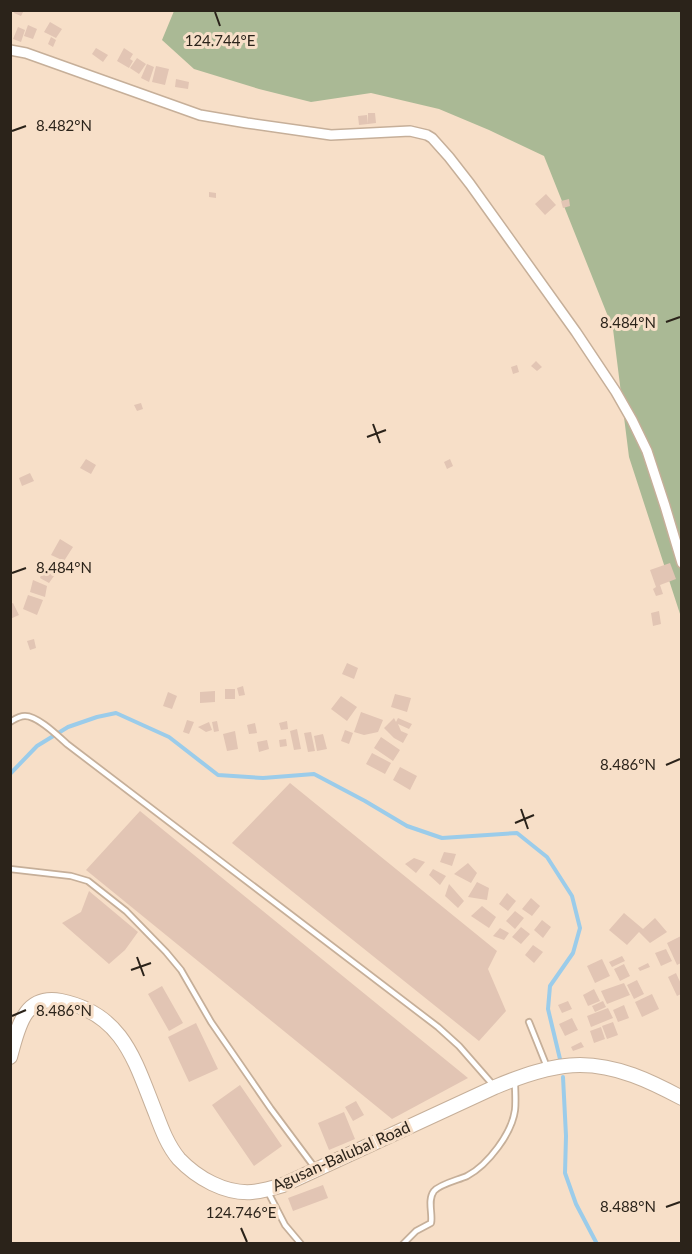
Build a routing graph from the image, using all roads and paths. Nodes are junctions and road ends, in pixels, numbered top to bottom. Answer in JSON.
{"nodes":[{"id":1,"x":10,"y":50,"type":"edge"},
{"id":2,"x":681,"y":563,"type":"edge"},
{"id":3,"x":10,"y":722,"type":"edge"},
{"id":4,"x":10,"y":869,"type":"edge"},
{"id":5,"x":529,"y":1022,"type":"dead end"},
{"id":6,"x":10,"y":1058,"type":"edge"},
{"id":7,"x":548,"y":1069,"type":"junction"},
{"id":8,"x":515,"y":1079,"type":"junction"},
{"id":9,"x":495,"y":1087,"type":"junction"},
{"id":10,"x":681,"y":1098,"type":"edge"},
{"id":11,"x":316,"y":1170,"type":"junction"},
{"id":12,"x":267,"y":1190,"type":"junction"},
{"id":13,"x":301,"y":1244,"type":"edge"},
{"id":14,"x":403,"y":1244,"type":"edge"}],
"edges":[{"from":1,"to":2,"type":"street"},
{"from":3,"to":9,"type":"lane"},
{"from":4,"to":11,"type":"lane"},
{"from":5,"to":7,"type":"lane"},
{"from":6,"to":12,"type":"main road","name":"Agusan-Balubal Road"},
{"from":7,"to":8,"type":"main road","name":"Agusan-Balubal Road"},
{"from":7,"to":10,"type":"main road","name":"Agusan-Balubal Road"},
{"from":8,"to":9,"type":"main road","name":"Agusan-Balubal Road"},
{"from":8,"to":14,"type":"lane"},
{"from":9,"to":11,"type":"main road","name":"Agusan-Balubal Road"},
{"from":11,"to":12,"type":"main road","name":"Agusan-Balubal Road"},
{"from":12,"to":13,"type":"lane"}]}
